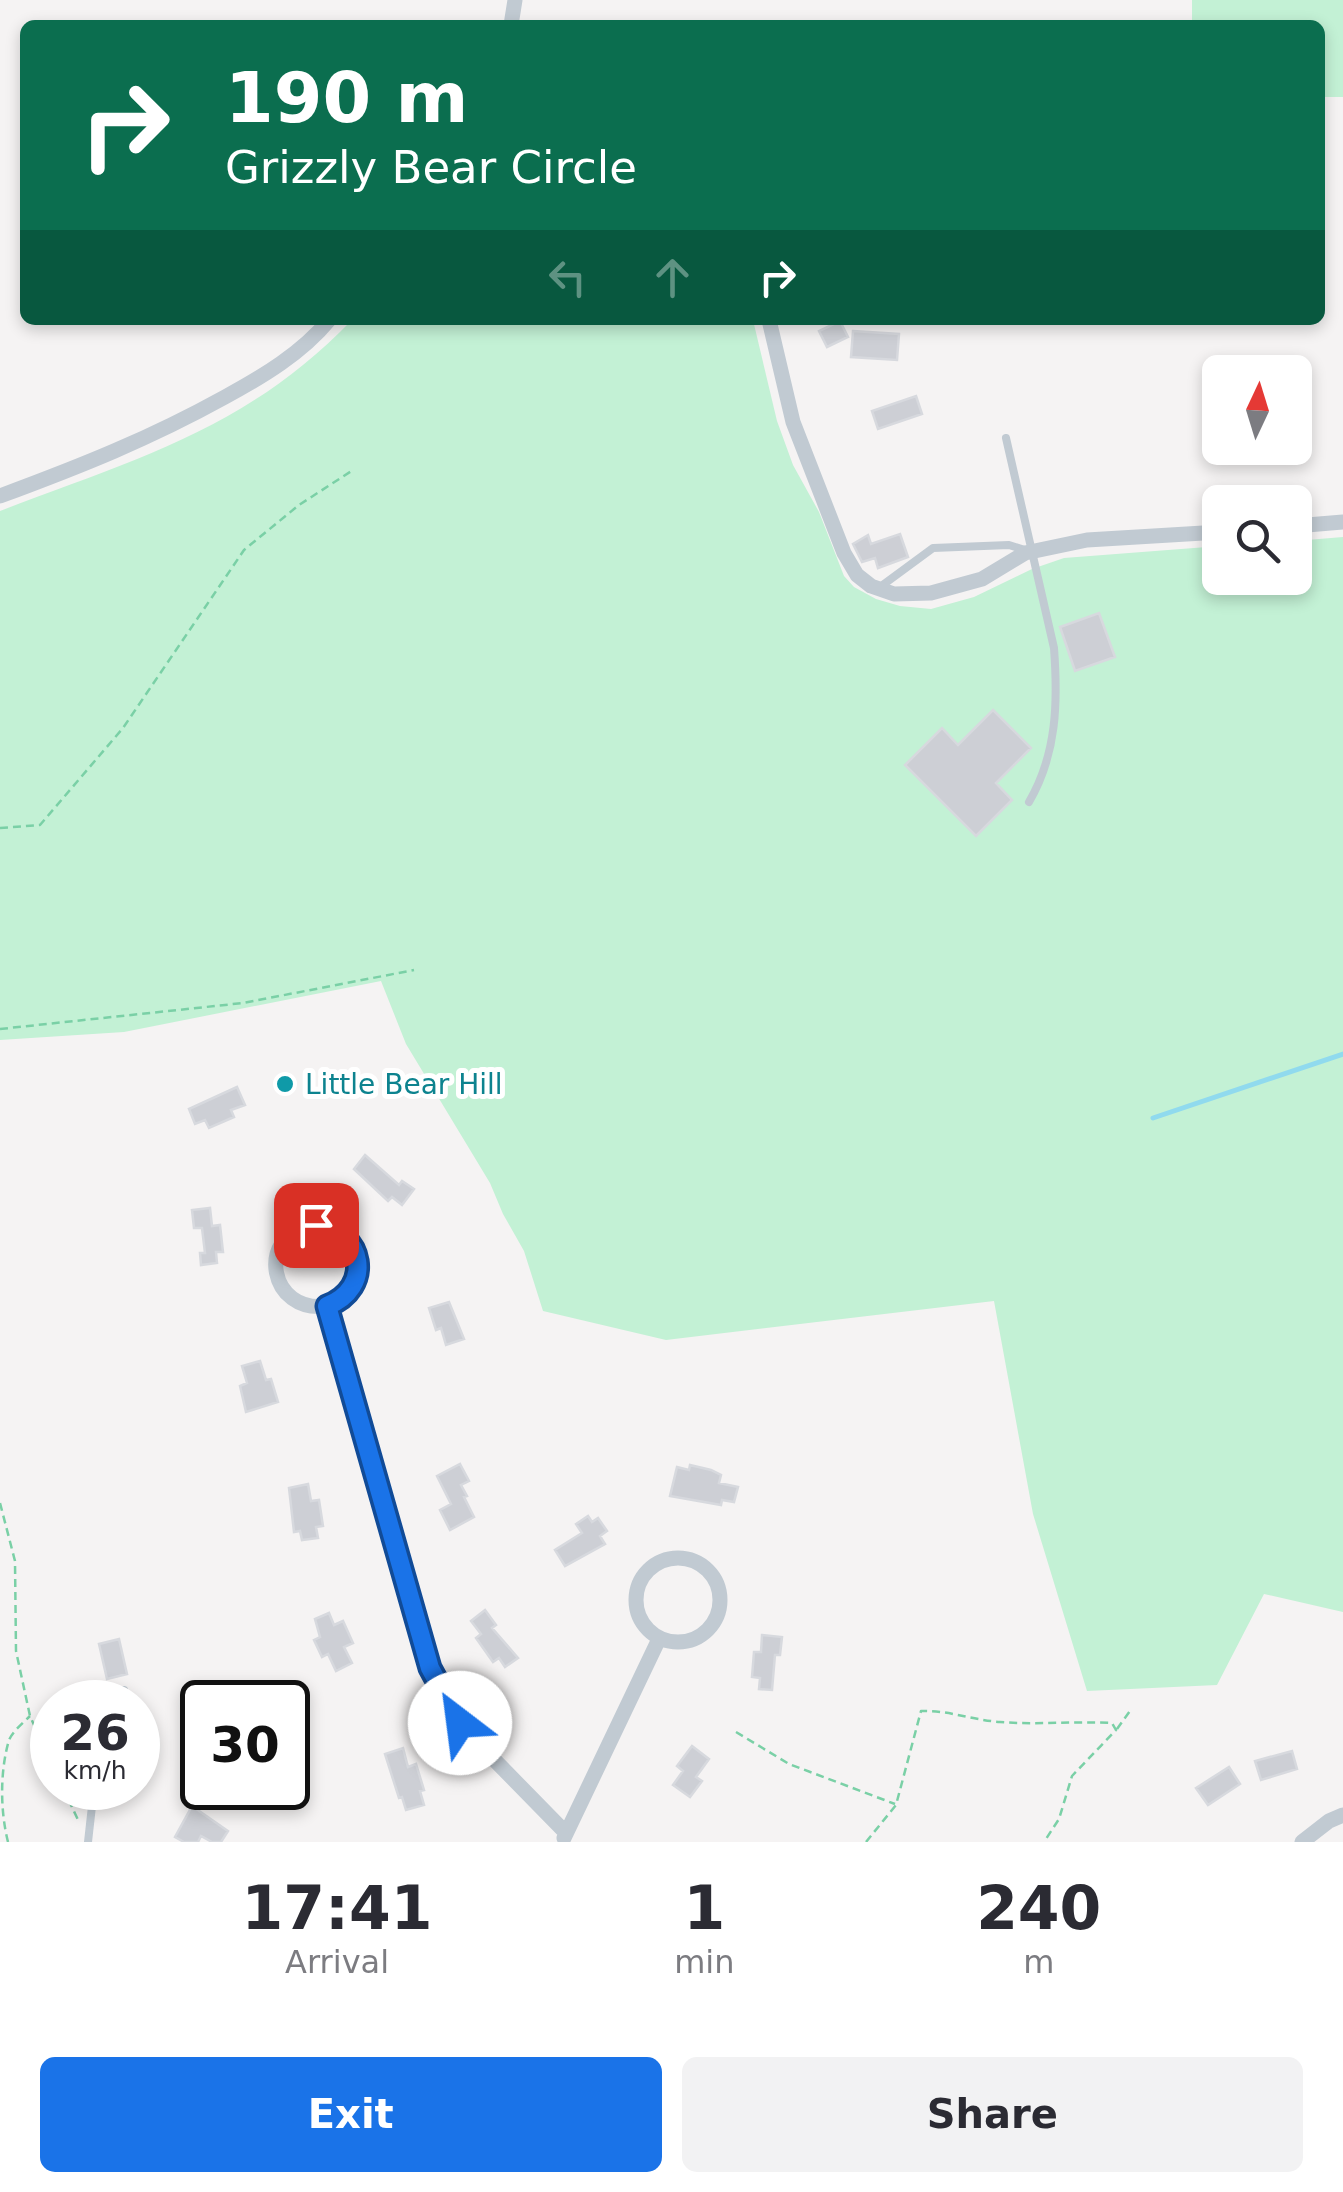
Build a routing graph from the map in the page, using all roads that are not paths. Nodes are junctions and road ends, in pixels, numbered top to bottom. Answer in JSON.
{"nodes":[{"id":1,"x":325,"y":325,"type":"edge"},
{"id":2,"x":770,"y":325,"type":"edge"},
{"id":3,"x":1006,"y":438,"type":"dead end"},
{"id":4,"x":0,"y":496,"type":"edge"},
{"id":5,"x":1343,"y":522,"type":"edge"},
{"id":6,"x":1312,"y":525,"type":"edge"},
{"id":7,"x":1202,"y":533,"type":"edge"},
{"id":8,"x":1032,"y":552,"type":"junction"},
{"id":9,"x":878,"y":588,"type":"junction"},
{"id":10,"x":1029,"y":802,"type":"dead end"},
{"id":11,"x":327,"y":1306,"type":"junction"},
{"id":12,"x":659,"y":1639,"type":"junction"},
{"id":13,"x":91,"y":1810,"type":"edge"},
{"id":14,"x":1343,"y":1815,"type":"edge"},
{"id":15,"x":564,"y":1838,"type":"edge"},
{"id":16,"x":86,"y":1839,"type":"edge"},
{"id":17,"x":1302,"y":1842,"type":"edge"}],
"edges":[{"from":1,"to":4,"type":"street"},
{"from":2,"to":9,"type":"street"},
{"from":3,"to":8,"type":"lane"},
{"from":5,"to":6,"type":"street"},
{"from":7,"to":8,"type":"street"},
{"from":8,"to":9,"type":"street"},
{"from":8,"to":9,"type":"lane"},
{"from":8,"to":10,"type":"lane"},
{"from":11,"to":11,"type":"street"},
{"from":11,"to":15,"type":"street"},
{"from":12,"to":12,"type":"street"},
{"from":12,"to":15,"type":"street"},
{"from":13,"to":16,"type":"lane"},
{"from":14,"to":17,"type":"street"}]}
